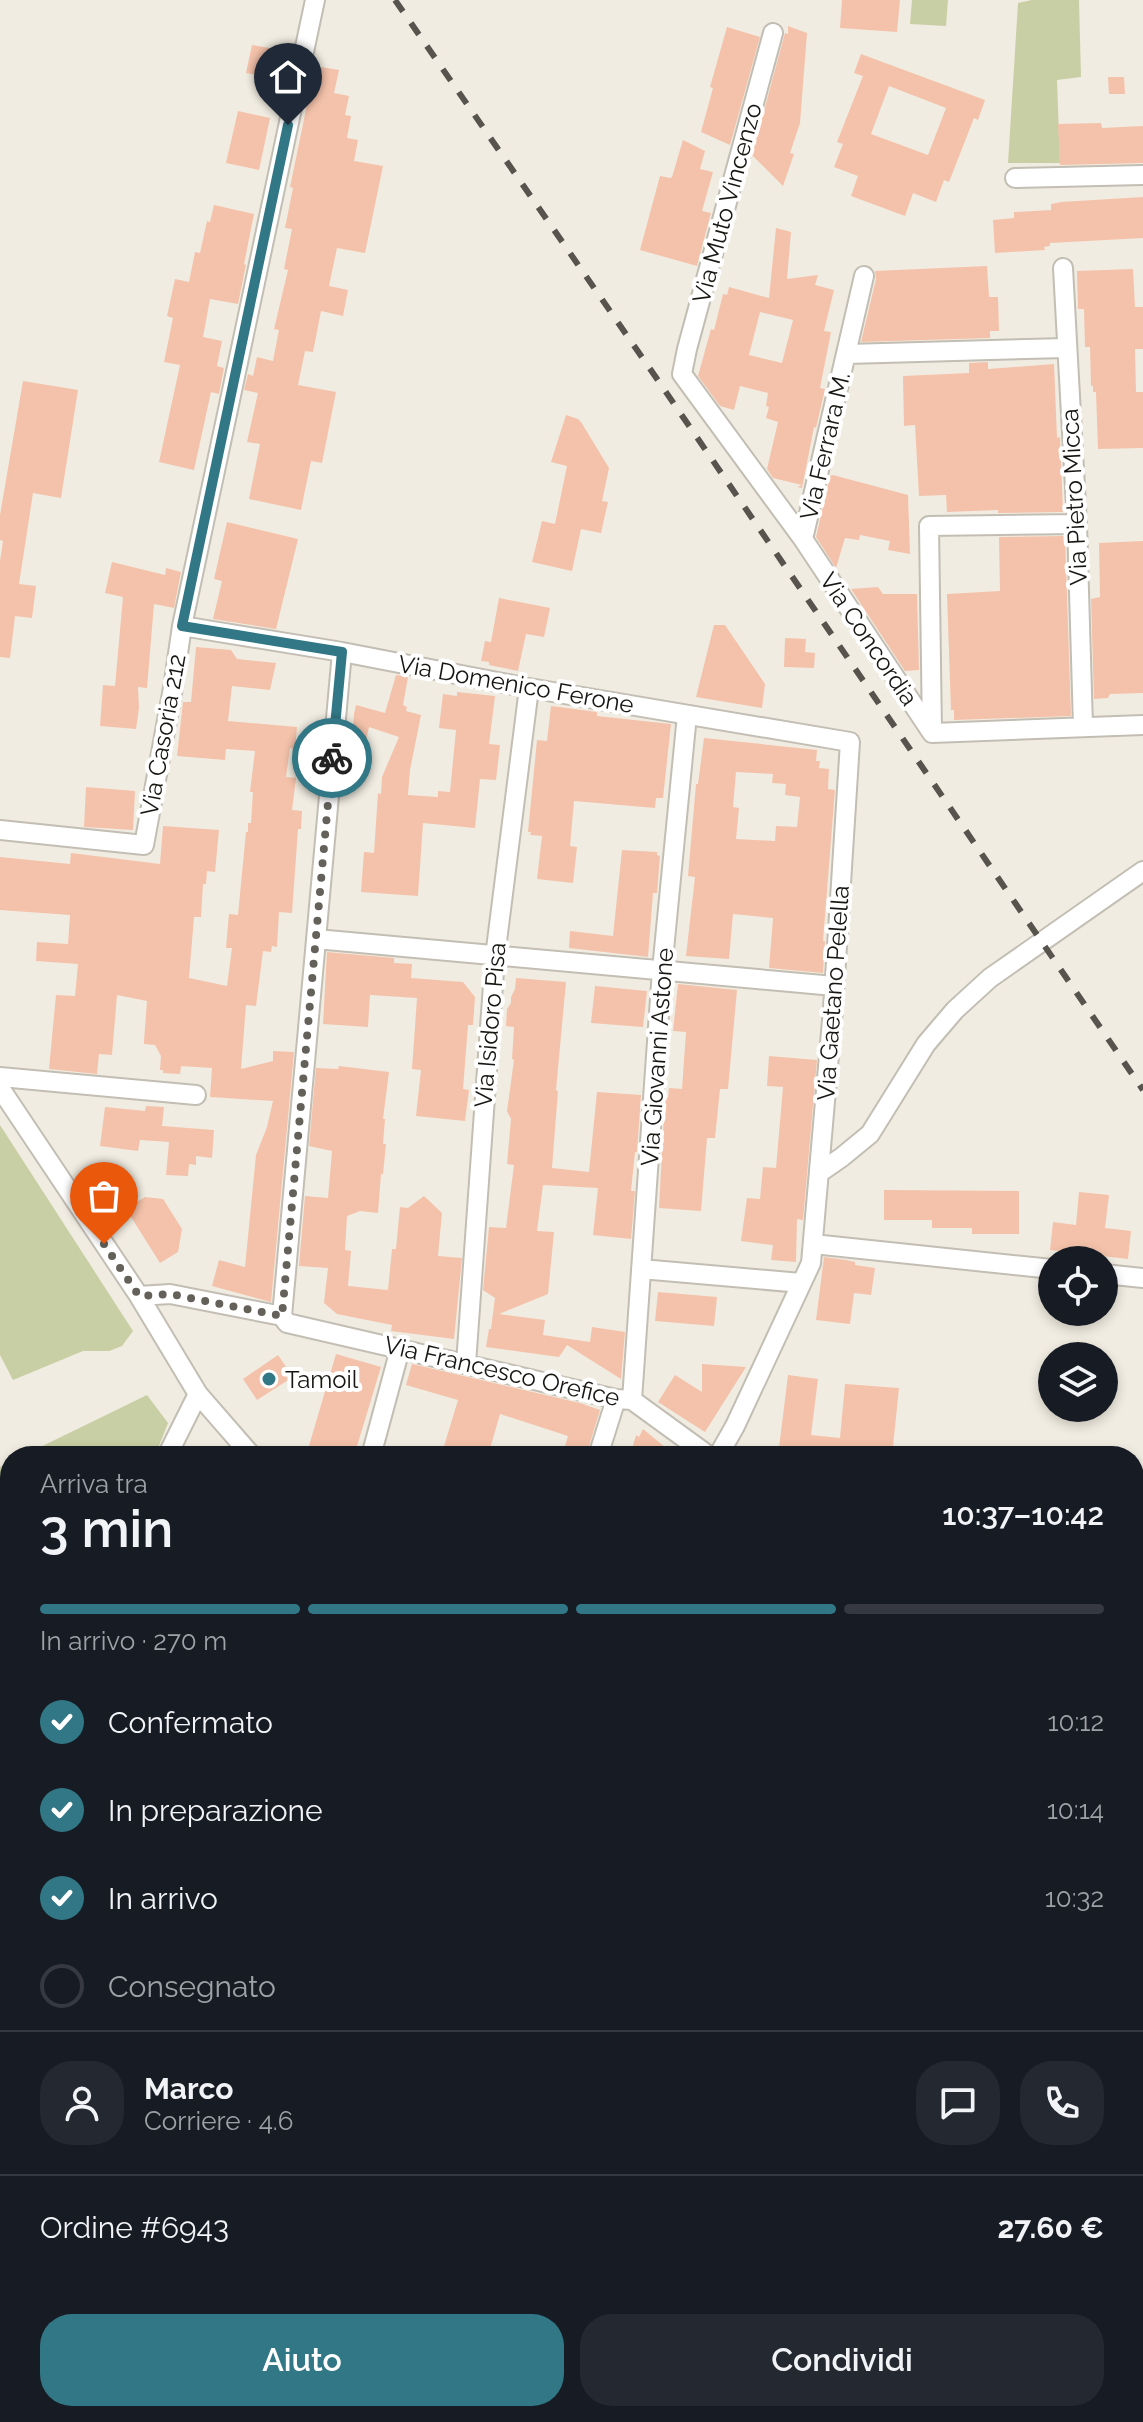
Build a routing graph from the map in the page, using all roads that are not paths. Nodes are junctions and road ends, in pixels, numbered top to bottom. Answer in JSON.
{"nodes":[{"id":1,"x":315,"y":0,"type":"edge"},
{"id":2,"x":773,"y":33,"type":"dead end"},
{"id":3,"x":1143,"y":175,"type":"edge"},
{"id":4,"x":1015,"y":178,"type":"dead end"},
{"id":5,"x":1063,"y":268,"type":"dead end"},
{"id":6,"x":864,"y":276,"type":"dead end"},
{"id":7,"x":1066,"y":348,"type":"junction"},
{"id":8,"x":847,"y":354,"type":"junction"},
{"id":9,"x":682,"y":374,"type":"joint"},
{"id":10,"x":1077,"y":524,"type":"junction"},
{"id":11,"x":803,"y":539,"type":"junction"},
{"id":12,"x":182,"y":626,"type":"junction"},
{"id":13,"x":342,"y":652,"type":"junction"},
{"id":14,"x":529,"y":688,"type":"junction"},
{"id":15,"x":687,"y":715,"type":"junction"},
{"id":16,"x":1143,"y":725,"type":"edge"},
{"id":17,"x":1083,"y":726,"type":"junction"},
{"id":18,"x":932,"y":733,"type":"junction"},
{"id":19,"x":850,"y":742,"type":"joint"},
{"id":20,"x":0,"y":830,"type":"edge"},
{"id":21,"x":1143,"y":871,"type":"edge"},
{"id":22,"x":316,"y":939,"type":"junction"},
{"id":23,"x":495,"y":957,"type":"junction"},
{"id":24,"x":662,"y":970,"type":"junction"},
{"id":25,"x":834,"y":986,"type":"junction"},
{"id":26,"x":0,"y":1077,"type":"edge"},
{"id":27,"x":0,"y":1088,"type":"edge"},
{"id":28,"x":196,"y":1095,"type":"dead end"},
{"id":29,"x":819,"y":1173,"type":"junction"},
{"id":30,"x":813,"y":1244,"type":"junction"},
{"id":31,"x":1038,"y":1268,"type":"edge"},
{"id":32,"x":641,"y":1269,"type":"junction"},
{"id":33,"x":1118,"y":1275,"type":"edge"},
{"id":34,"x":1143,"y":1278,"type":"edge"},
{"id":35,"x":801,"y":1283,"type":"junction"},
{"id":36,"x":139,"y":1296,"type":"junction"},
{"id":37,"x":282,"y":1316,"type":"junction"},
{"id":38,"x":400,"y":1349,"type":"junction"},
{"id":39,"x":466,"y":1364,"type":"junction"},
{"id":40,"x":198,"y":1394,"type":"junction"},
{"id":41,"x":624,"y":1399,"type":"junction"},
{"id":42,"x":172,"y":1446,"type":"edge"},
{"id":43,"x":243,"y":1446,"type":"edge"},
{"id":44,"x":374,"y":1446,"type":"edge"},
{"id":45,"x":603,"y":1446,"type":"edge"},
{"id":46,"x":694,"y":1446,"type":"edge"},
{"id":47,"x":724,"y":1446,"type":"edge"}],
"edges":[{"from":1,"to":12,"type":"street","name":"Via Casoria 212"},
{"from":2,"to":9,"type":"street","name":"Via Muto Vincenzo"},
{"from":3,"to":4,"type":"street"},
{"from":5,"to":7,"type":"street","name":"Via Pietro Micca"},
{"from":6,"to":8,"type":"street","name":"Via Ferrara M."},
{"from":7,"to":8,"type":"street"},
{"from":7,"to":10,"type":"street","name":"Via Pietro Micca"},
{"from":8,"to":11,"type":"street","name":"Via Ferrara M."},
{"from":9,"to":11,"type":"street","name":"Via Concordia"},
{"from":10,"to":17,"type":"street","name":"Via Pietro Micca"},
{"from":10,"to":18,"type":"street"},
{"from":11,"to":18,"type":"street","name":"Via Concordia"},
{"from":12,"to":13,"type":"street","name":"Via Domenico Ferone"},
{"from":12,"to":20,"type":"street","name":"Via Casoria 212"},
{"from":13,"to":14,"type":"street","name":"Via Domenico Ferone"},
{"from":13,"to":22,"type":"street"},
{"from":14,"to":15,"type":"street","name":"Via Domenico Ferone"},
{"from":14,"to":23,"type":"street","name":"Via Isidoro Pisa"},
{"from":15,"to":19,"type":"street","name":"Via Domenico Ferone"},
{"from":15,"to":24,"type":"street","name":"Via Giovanni Astone"},
{"from":16,"to":17,"type":"street","name":"Via Concordia"},
{"from":17,"to":18,"type":"street","name":"Via Concordia"},
{"from":19,"to":25,"type":"street","name":"Via Gaetano Pelella"},
{"from":21,"to":29,"type":"street"},
{"from":22,"to":23,"type":"street"},
{"from":22,"to":37,"type":"street"},
{"from":23,"to":24,"type":"street"},
{"from":23,"to":39,"type":"street","name":"Via Isidoro Pisa"},
{"from":24,"to":25,"type":"street"},
{"from":24,"to":32,"type":"street","name":"Via Giovanni Astone"},
{"from":25,"to":29,"type":"street","name":"Via Gaetano Pelella"},
{"from":26,"to":28,"type":"street"},
{"from":27,"to":36,"type":"street"},
{"from":29,"to":30,"type":"street","name":"Via Gaetano Pelella"},
{"from":30,"to":31,"type":"street"},
{"from":30,"to":35,"type":"street","name":"Via Gaetano Pelella"},
{"from":32,"to":35,"type":"street"},
{"from":32,"to":41,"type":"street","name":"Via Giovanni Astone"},
{"from":33,"to":34,"type":"street"},
{"from":35,"to":47,"type":"street","name":"Via Gaetano Pelella"},
{"from":36,"to":37,"type":"street","name":"Via Francesco Orefice"},
{"from":36,"to":40,"type":"street"},
{"from":37,"to":38,"type":"street","name":"Via Francesco Orefice"},
{"from":38,"to":39,"type":"street","name":"Via Francesco Orefice"},
{"from":38,"to":44,"type":"street"},
{"from":39,"to":41,"type":"street","name":"Via Francesco Orefice"},
{"from":40,"to":42,"type":"street"},
{"from":40,"to":43,"type":"street"},
{"from":41,"to":45,"type":"street","name":"Via Giovanni Astone"},
{"from":41,"to":46,"type":"street","name":"Via Francesco Orefice"}]}
